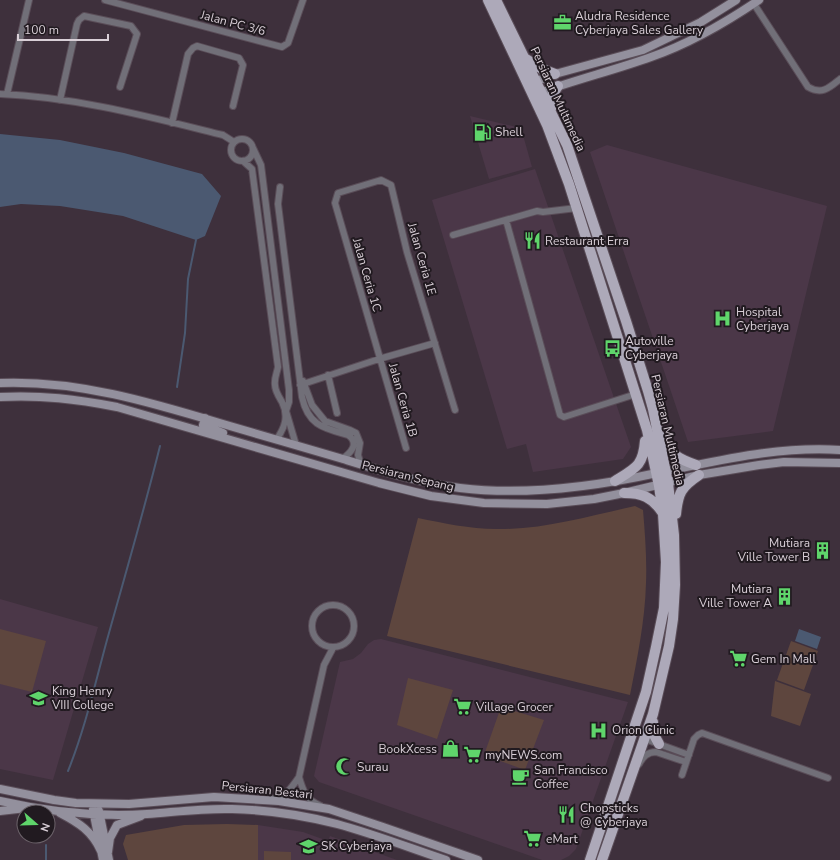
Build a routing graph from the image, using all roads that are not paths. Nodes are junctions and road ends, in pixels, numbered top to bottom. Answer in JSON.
{"nodes":[{"id":1,"x":29,"y":0,"type":"edge"},
{"id":2,"x":105,"y":0,"type":"edge"},
{"id":3,"x":303,"y":0,"type":"edge"},
{"id":4,"x":488,"y":0,"type":"edge"},
{"id":5,"x":496,"y":0,"type":"edge"},
{"id":6,"x":736,"y":0,"type":"edge"},
{"id":7,"x":756,"y":2,"type":"edge"},
{"id":8,"x":526,"y":59,"type":"junction"},
{"id":9,"x":555,"y":74,"type":"junction"},
{"id":10,"x":840,"y":79,"type":"edge"},
{"id":11,"x":537,"y":81,"type":"junction"},
{"id":12,"x":558,"y":86,"type":"junction"},
{"id":13,"x":120,"y":87,"type":"dead end"},
{"id":14,"x":542,"y":92,"type":"junction"},
{"id":15,"x":3,"y":94,"type":"edge"},
{"id":16,"x":60,"y":100,"type":"junction"},
{"id":17,"x":233,"y":106,"type":"dead end"},
{"id":18,"x":551,"y":110,"type":"junction"},
{"id":19,"x":172,"y":123,"type":"junction"},
{"id":20,"x":234,"y":142,"type":"junction"},
{"id":21,"x":253,"y":148,"type":"junction"},
{"id":22,"x":243,"y":161,"type":"junction"},
{"id":23,"x":386,"y":182,"type":"joint"},
{"id":24,"x":280,"y":187,"type":"dead end"},
{"id":25,"x":577,"y":208,"type":"junction"},
{"id":26,"x":506,"y":220,"type":"junction"},
{"id":27,"x":453,"y":235,"type":"dead end"},
{"id":28,"x":435,"y":343,"type":"junction"},
{"id":29,"x":379,"y":359,"type":"junction"},
{"id":30,"x":328,"y":375,"type":"junction"},
{"id":31,"x":0,"y":383,"type":"edge"},
{"id":32,"x":302,"y":385,"type":"junction"},
{"id":33,"x":636,"y":394,"type":"junction"},
{"id":34,"x":0,"y":397,"type":"edge"},
{"id":35,"x":653,"y":409,"type":"junction"},
{"id":36,"x":455,"y":410,"type":"dead end"},
{"id":37,"x":286,"y":411,"type":"junction"},
{"id":38,"x":337,"y":413,"type":"dead end"},
{"id":39,"x":205,"y":418,"type":"junction"},
{"id":40,"x":647,"y":430,"type":"junction"},
{"id":41,"x":276,"y":440,"type":"junction"},
{"id":42,"x":296,"y":445,"type":"junction"},
{"id":43,"x":406,"y":448,"type":"dead end"},
{"id":44,"x":840,"y":450,"type":"edge"},
{"id":45,"x":291,"y":457,"type":"junction"},
{"id":46,"x":342,"y":459,"type":"junction"},
{"id":47,"x":840,"y":463,"type":"edge"},
{"id":48,"x":361,"y":465,"type":"junction"},
{"id":49,"x":696,"y":465,"type":"junction"},
{"id":50,"x":661,"y":472,"type":"junction"},
{"id":51,"x":699,"y":475,"type":"junction"},
{"id":52,"x":615,"y":481,"type":"junction"},
{"id":53,"x":663,"y":484,"type":"junction"},
{"id":54,"x":624,"y":494,"type":"junction"},
{"id":55,"x":663,"y":514,"type":"junction"},
{"id":56,"x":674,"y":535,"type":"junction"},
{"id":57,"x":321,"y":644,"type":"junction"},
{"id":58,"x":333,"y":648,"type":"junction"},
{"id":59,"x":324,"y":665,"type":"junction"},
{"id":60,"x":653,"y":714,"type":"junction"},
{"id":61,"x":645,"y":739,"type":"junction"},
{"id":62,"x":693,"y":743,"type":"junction"},
{"id":63,"x":659,"y":744,"type":"junction"},
{"id":64,"x":672,"y":749,"type":"junction"},
{"id":65,"x":689,"y":755,"type":"junction"},
{"id":66,"x":668,"y":756,"type":"junction"},
{"id":67,"x":686,"y":762,"type":"junction"},
{"id":68,"x":618,"y":772,"type":"junction"},
{"id":69,"x":632,"y":775,"type":"junction"},
{"id":70,"x":299,"y":777,"type":"junction"},
{"id":71,"x":828,"y":778,"type":"dead end"},
{"id":72,"x":0,"y":789,"type":"edge"},
{"id":73,"x":246,"y":798,"type":"junction"},
{"id":74,"x":270,"y":800,"type":"junction"},
{"id":75,"x":0,"y":801,"type":"edge"},
{"id":76,"x":16,"y":804,"type":"edge"},
{"id":77,"x":95,"y":804,"type":"junction"},
{"id":78,"x":237,"y":809,"type":"junction"},
{"id":79,"x":329,"y":809,"type":"junction"},
{"id":80,"x":16,"y":810,"type":"edge"},
{"id":81,"x":0,"y":811,"type":"edge"},
{"id":82,"x":57,"y":811,"type":"joint"},
{"id":83,"x":96,"y":814,"type":"junction"},
{"id":84,"x":146,"y":814,"type":"junction"},
{"id":85,"x":596,"y":839,"type":"junction"},
{"id":86,"x":447,"y":849,"type":"junction"},
{"id":87,"x":106,"y":854,"type":"edge"},
{"id":88,"x":103,"y":860,"type":"edge"},
{"id":89,"x":446,"y":860,"type":"edge"},
{"id":90,"x":450,"y":860,"type":"edge"},
{"id":91,"x":478,"y":860,"type":"edge"},
{"id":92,"x":583,"y":860,"type":"edge"},
{"id":93,"x":590,"y":860,"type":"edge"},
{"id":94,"x":602,"y":860,"type":"edge"}],
"edges":[{"from":1,"to":15,"type":"street"},
{"from":2,"to":3,"type":"street","name":"Jalan PC 3/6"},
{"from":4,"to":25,"type":"main road","name":"Persiaran Multimedia"},
{"from":5,"to":8,"type":"main road","name":"Persiaran Multimedia"},
{"from":6,"to":9,"type":"street"},
{"from":7,"to":10,"type":"street"},
{"from":7,"to":12,"type":"street"},
{"from":8,"to":9,"type":"main road"},
{"from":8,"to":11,"type":"main road","name":"Persiaran Multimedia"},
{"from":9,"to":11,"type":"street"},
{"from":11,"to":14,"type":"main road","name":"Persiaran Multimedia"},
{"from":12,"to":14,"type":"street"},
{"from":12,"to":18,"type":"main road"},
{"from":13,"to":16,"type":"street"},
{"from":14,"to":18,"type":"main road","name":"Persiaran Multimedia"},
{"from":15,"to":16,"type":"street"},
{"from":16,"to":19,"type":"street"},
{"from":17,"to":19,"type":"street"},
{"from":18,"to":35,"type":"main road","name":"Persiaran Multimedia"},
{"from":19,"to":20,"type":"street"},
{"from":20,"to":21,"type":"street"},
{"from":20,"to":22,"type":"street"},
{"from":21,"to":22,"type":"street"},
{"from":21,"to":37,"type":"street"},
{"from":22,"to":37,"type":"street"},
{"from":23,"to":28,"type":"street","name":"Jalan Ceria 1E"},
{"from":23,"to":29,"type":"street","name":"Jalan Ceria 1C"},
{"from":24,"to":32,"type":"street"},
{"from":25,"to":26,"type":"street"},
{"from":25,"to":33,"type":"main road","name":"Persiaran Multimedia"},
{"from":26,"to":27,"type":"street"},
{"from":26,"to":33,"type":"street"},
{"from":28,"to":29,"type":"street"},
{"from":28,"to":36,"type":"street","name":"Jalan Ceria 1E"},
{"from":29,"to":30,"type":"street"},
{"from":29,"to":43,"type":"street","name":"Jalan Ceria 1B"},
{"from":30,"to":32,"type":"street"},
{"from":30,"to":38,"type":"street"},
{"from":31,"to":39,"type":"street","name":"Persiaran Sepang"},
{"from":32,"to":46,"type":"street"},
{"from":32,"to":48,"type":"street"},
{"from":33,"to":40,"type":"main road","name":"Persiaran Multimedia"},
{"from":34,"to":45,"type":"street","name":"Persiaran Sepang"},
{"from":35,"to":49,"type":"main road"},
{"from":35,"to":50,"type":"main road","name":"Persiaran Multimedia"},
{"from":37,"to":41,"type":"street"},
{"from":37,"to":42,"type":"street"},
{"from":39,"to":41,"type":"street","name":"Persiaran Sepang"},
{"from":39,"to":45,"type":"street"},
{"from":40,"to":50,"type":"main road","name":"Persiaran Multimedia"},
{"from":40,"to":52,"type":"main road"},
{"from":41,"to":42,"type":"street","name":"Persiaran Sepang"},
{"from":42,"to":46,"type":"street","name":"Persiaran Sepang"},
{"from":44,"to":49,"type":"street","name":"Persiaran Sepang"},
{"from":45,"to":54,"type":"street","name":"Persiaran Sepang"},
{"from":46,"to":48,"type":"street","name":"Persiaran Sepang"},
{"from":47,"to":51,"type":"street","name":"Persiaran Sepang"},
{"from":48,"to":52,"type":"street","name":"Persiaran Sepang"},
{"from":49,"to":50,"type":"street","name":"Persiaran Sepang"},
{"from":50,"to":52,"type":"street","name":"Persiaran Sepang"},
{"from":50,"to":53,"type":"main road","name":"Persiaran Multimedia"},
{"from":51,"to":53,"type":"street","name":"Persiaran Sepang"},
{"from":51,"to":56,"type":"main road"},
{"from":53,"to":54,"type":"street","name":"Persiaran Sepang"},
{"from":53,"to":55,"type":"main road","name":"Persiaran Multimedia"},
{"from":53,"to":56,"type":"main road","name":"Persiaran Multimedia"},
{"from":54,"to":55,"type":"main road"},
{"from":55,"to":68,"type":"main road","name":"Persiaran Multimedia"},
{"from":56,"to":60,"type":"main road","name":"Persiaran Multimedia"},
{"from":57,"to":58,"type":"street"},
{"from":57,"to":58,"type":"street"},
{"from":57,"to":59,"type":"street"},
{"from":58,"to":59,"type":"street"},
{"from":59,"to":70,"type":"street"},
{"from":60,"to":61,"type":"main road","name":"Persiaran Multimedia"},
{"from":60,"to":63,"type":"main road"},
{"from":61,"to":63,"type":"street"},
{"from":61,"to":68,"type":"main road"},
{"from":61,"to":69,"type":"main road","name":"Persiaran Multimedia"},
{"from":62,"to":64,"type":"street"},
{"from":62,"to":65,"type":"street"},
{"from":62,"to":71,"type":"street"},
{"from":63,"to":64,"type":"street"},
{"from":64,"to":65,"type":"street"},
{"from":65,"to":67,"type":"street"},
{"from":66,"to":67,"type":"street"},
{"from":66,"to":67,"type":"street"},
{"from":66,"to":69,"type":"street"},
{"from":68,"to":85,"type":"main road","name":"Persiaran Multimedia"},
{"from":69,"to":94,"type":"main road","name":"Persiaran Multimedia"},
{"from":70,"to":74,"type":"street"},
{"from":70,"to":79,"type":"street"},
{"from":72,"to":77,"type":"street","name":"Persiaran Bestari"},
{"from":73,"to":74,"type":"street","name":"Persiaran Bestari"},
{"from":73,"to":77,"type":"street","name":"Persiaran Bestari"},
{"from":73,"to":78,"type":"street"},
{"from":74,"to":79,"type":"street","name":"Persiaran Bestari"},
{"from":75,"to":76,"type":"street","name":"Persiaran Bestari"},
{"from":77,"to":83,"type":"street"},
{"from":78,"to":84,"type":"street","name":"Persiaran Bestari"},
{"from":78,"to":89,"type":"street","name":"Persiaran Bestari"},
{"from":79,"to":86,"type":"street","name":"Persiaran Bestari"},
{"from":80,"to":81,"type":"street"},
{"from":82,"to":83,"type":"street","name":"Persiaran Bestari"},
{"from":82,"to":87,"type":"street"},
{"from":83,"to":84,"type":"street","name":"Persiaran Bestari"},
{"from":83,"to":87,"type":"street"},
{"from":84,"to":87,"type":"street"},
{"from":85,"to":92,"type":"main road"},
{"from":85,"to":93,"type":"main road","name":"Persiaran Multimedia"},
{"from":86,"to":90,"type":"street"},
{"from":86,"to":91,"type":"street","name":"Persiaran Bestari"},
{"from":87,"to":88,"type":"street"}]}
